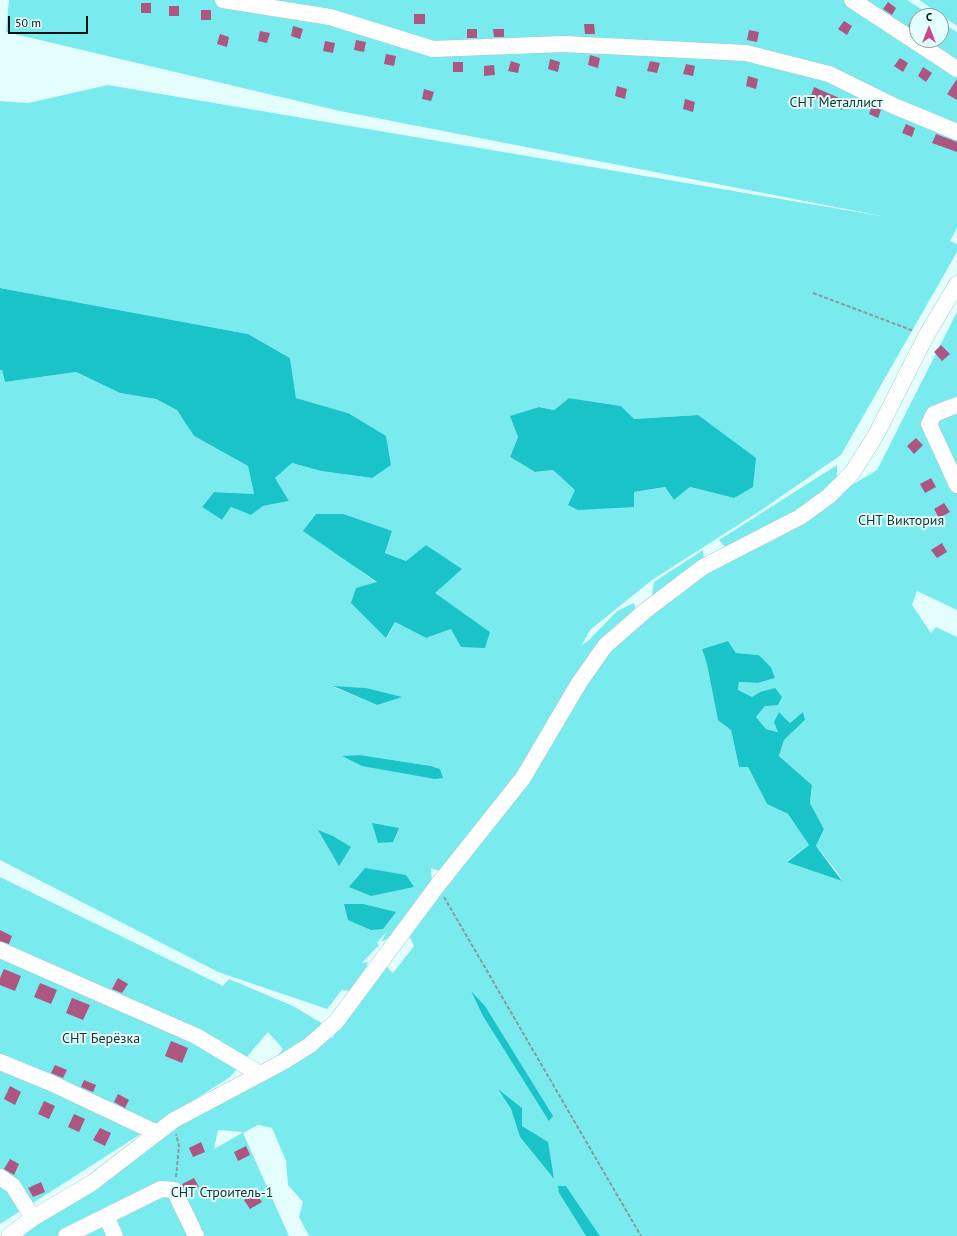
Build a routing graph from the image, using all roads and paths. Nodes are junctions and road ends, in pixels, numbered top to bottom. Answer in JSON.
{"nodes":[{"id":1,"x":223,"y":0,"type":"edge"},
{"id":2,"x":852,"y":0,"type":"edge"},
{"id":3,"x":957,"y":69,"type":"edge"},
{"id":4,"x":957,"y":132,"type":"edge"},
{"id":5,"x":957,"y":284,"type":"edge"},
{"id":6,"x":813,"y":292,"type":"dead end"},
{"id":7,"x":926,"y":336,"type":"junction"},
{"id":8,"x":957,"y":405,"type":"edge"},
{"id":9,"x":957,"y":485,"type":"edge"},
{"id":10,"x":437,"y":886,"type":"junction"},
{"id":11,"x":0,"y":950,"type":"edge"},
{"id":12,"x":0,"y":1062,"type":"edge"},
{"id":13,"x":260,"y":1074,"type":"junction"},
{"id":14,"x":174,"y":1120,"type":"junction"},
{"id":15,"x":155,"y":1132,"type":"junction"},
{"id":16,"x":0,"y":1177,"type":"edge"},
{"id":17,"x":174,"y":1190,"type":"junction"},
{"id":18,"x":106,"y":1216,"type":"junction"},
{"id":19,"x":33,"y":1218,"type":"junction"},
{"id":20,"x":9,"y":1236,"type":"edge"},
{"id":21,"x":66,"y":1236,"type":"edge"},
{"id":22,"x":115,"y":1236,"type":"edge"},
{"id":23,"x":196,"y":1236,"type":"edge"},
{"id":24,"x":641,"y":1236,"type":"edge"}],
"edges":[{"from":1,"to":4,"type":"street"},
{"from":2,"to":3,"type":"street"},
{"from":5,"to":7,"type":"street"},
{"from":6,"to":7,"type":"path"},
{"from":7,"to":10,"type":"street"},
{"from":8,"to":9,"type":"street"},
{"from":10,"to":13,"type":"street"},
{"from":10,"to":24,"type":"path"},
{"from":11,"to":13,"type":"street"},
{"from":12,"to":15,"type":"street"},
{"from":13,"to":14,"type":"street"},
{"from":14,"to":15,"type":"street"},
{"from":14,"to":17,"type":"path"},
{"from":15,"to":19,"type":"street"},
{"from":16,"to":19,"type":"street"},
{"from":17,"to":18,"type":"street"},
{"from":17,"to":23,"type":"street"},
{"from":18,"to":21,"type":"street"},
{"from":18,"to":22,"type":"street"},
{"from":19,"to":20,"type":"street"}]}
